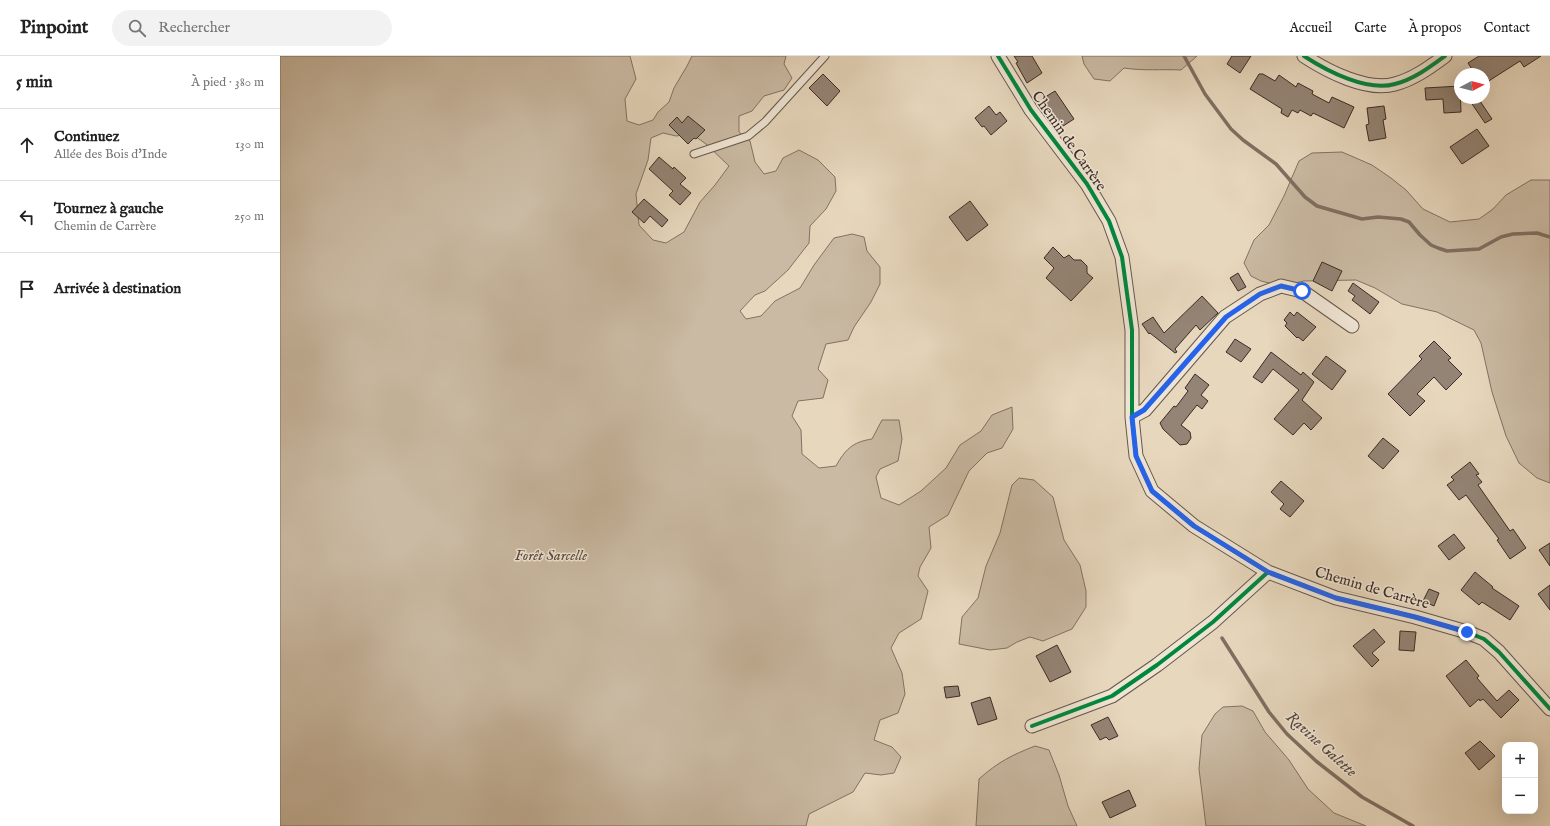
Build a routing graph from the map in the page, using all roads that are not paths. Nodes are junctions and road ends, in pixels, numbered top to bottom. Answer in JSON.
{"nodes":[{"id":1,"x":825,"y":56,"type":"edge"},
{"id":2,"x":998,"y":56,"type":"edge"},
{"id":3,"x":1304,"y":56,"type":"edge"},
{"id":4,"x":1445,"y":56,"type":"edge"},
{"id":5,"x":694,"y":154,"type":"dead end"},
{"id":6,"x":1352,"y":326,"type":"dead end"},
{"id":7,"x":1132,"y":417,"type":"junction"},
{"id":8,"x":1268,"y":572,"type":"junction"},
{"id":9,"x":1550,"y":709,"type":"edge"},
{"id":10,"x":1032,"y":726,"type":"dead end"}],
"edges":[{"from":1,"to":5,"type":"lane"},
{"from":2,"to":7,"type":"street","name":"Chemin de Carrère"},
{"from":3,"to":4,"type":"street"},
{"from":6,"to":7,"type":"street"},
{"from":7,"to":8,"type":"street","name":"Chemin de Carrère"},
{"from":8,"to":9,"type":"street","name":"Chemin de Carrère"},
{"from":8,"to":10,"type":"street"}]}
